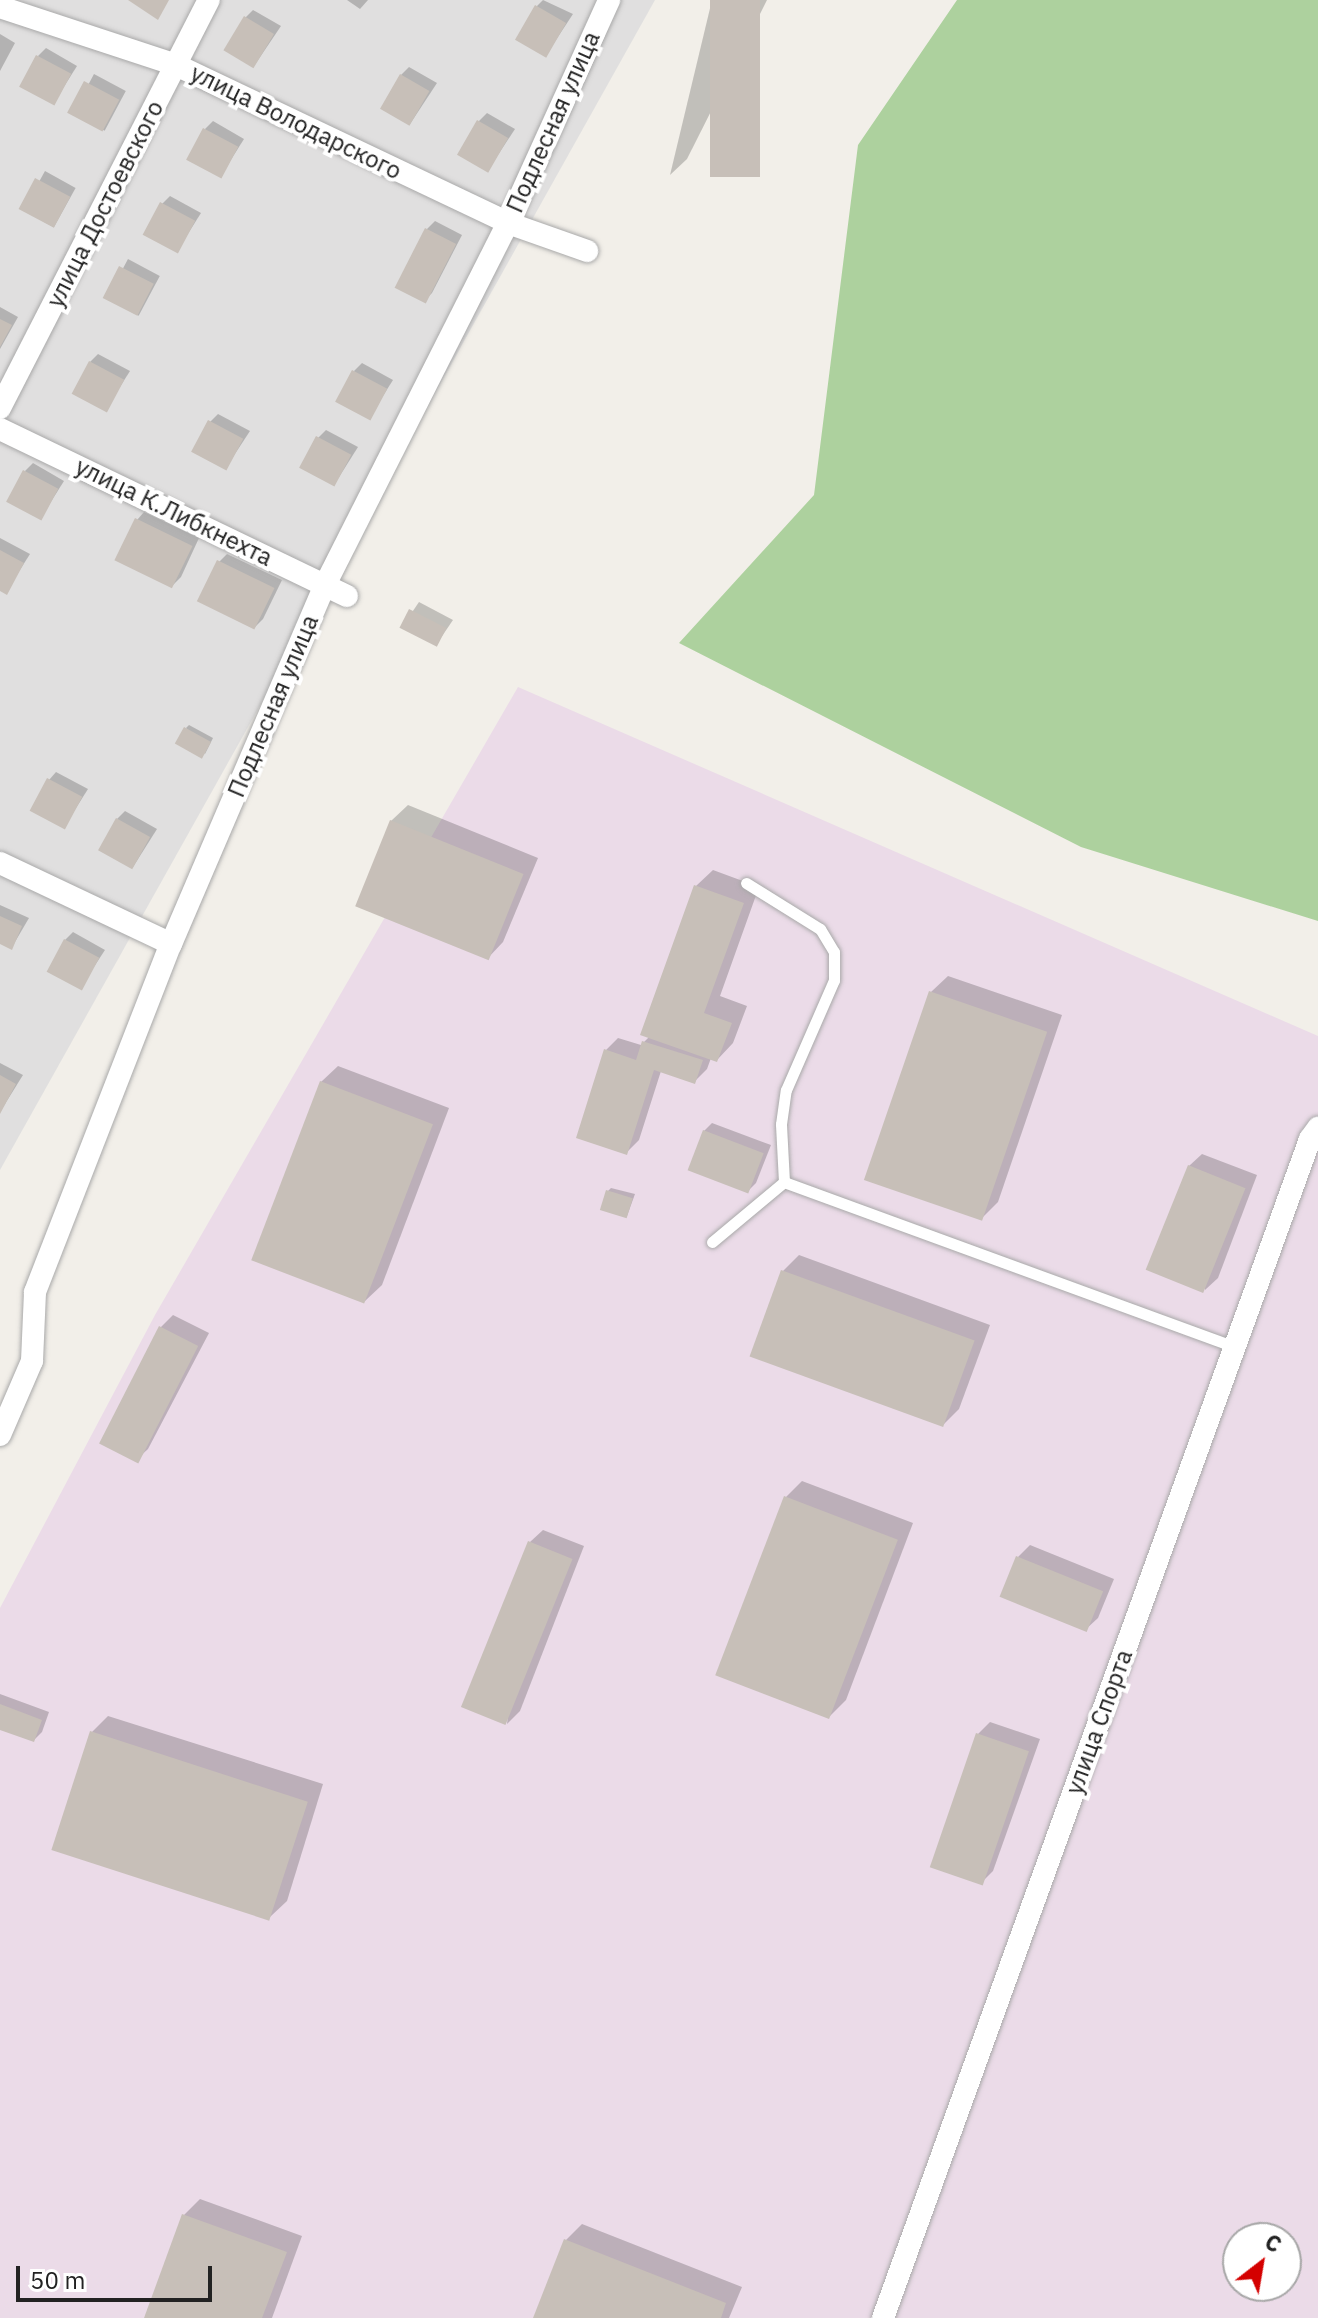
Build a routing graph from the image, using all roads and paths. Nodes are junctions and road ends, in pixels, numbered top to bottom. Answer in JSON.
{"nodes":[{"id":1,"x":209,"y":0,"type":"edge"},
{"id":2,"x":609,"y":0,"type":"edge"},
{"id":3,"x":0,"y":7,"type":"edge"},
{"id":4,"x":176,"y":65,"type":"junction"},
{"id":5,"x":508,"y":223,"type":"junction"},
{"id":6,"x":587,"y":251,"type":"dead end"},
{"id":7,"x":0,"y":408,"type":"edge"},
{"id":8,"x":0,"y":429,"type":"edge"},
{"id":9,"x":325,"y":585,"type":"junction"},
{"id":10,"x":347,"y":596,"type":"dead end"},
{"id":11,"x":0,"y":863,"type":"edge"},
{"id":12,"x":746,"y":883,"type":"dead end"},
{"id":13,"x":171,"y":944,"type":"junction"},
{"id":14,"x":1318,"y":1128,"type":"edge"},
{"id":15,"x":784,"y":1182,"type":"junction"},
{"id":16,"x":712,"y":1242,"type":"dead end"},
{"id":17,"x":1235,"y":1347,"type":"junction"},
{"id":18,"x":0,"y":1435,"type":"edge"},
{"id":19,"x":883,"y":2318,"type":"edge"}],
"edges":[{"from":1,"to":4,"type":"street","name":"улица Достоевского"},
{"from":2,"to":5,"type":"street","name":"Подлесная улица"},
{"from":3,"to":4,"type":"street","name":"улица Володарского"},
{"from":4,"to":5,"type":"street","name":"улица Володарского"},
{"from":4,"to":7,"type":"street","name":"улица Достоевского"},
{"from":5,"to":6,"type":"street","name":"улица Володарского"},
{"from":5,"to":9,"type":"street","name":"Подлесная улица"},
{"from":8,"to":9,"type":"street","name":"улица К.Либкнехта"},
{"from":9,"to":10,"type":"street","name":"улица К.Либкнехта"},
{"from":9,"to":13,"type":"street","name":"Подлесная улица"},
{"from":11,"to":13,"type":"street"},
{"from":12,"to":15,"type":"lane"},
{"from":13,"to":18,"type":"street","name":"Подлесная улица"},
{"from":14,"to":17,"type":"street","name":"улица Спорта"},
{"from":15,"to":16,"type":"lane"},
{"from":15,"to":17,"type":"lane"},
{"from":17,"to":19,"type":"street","name":"улица Спорта"}]}
